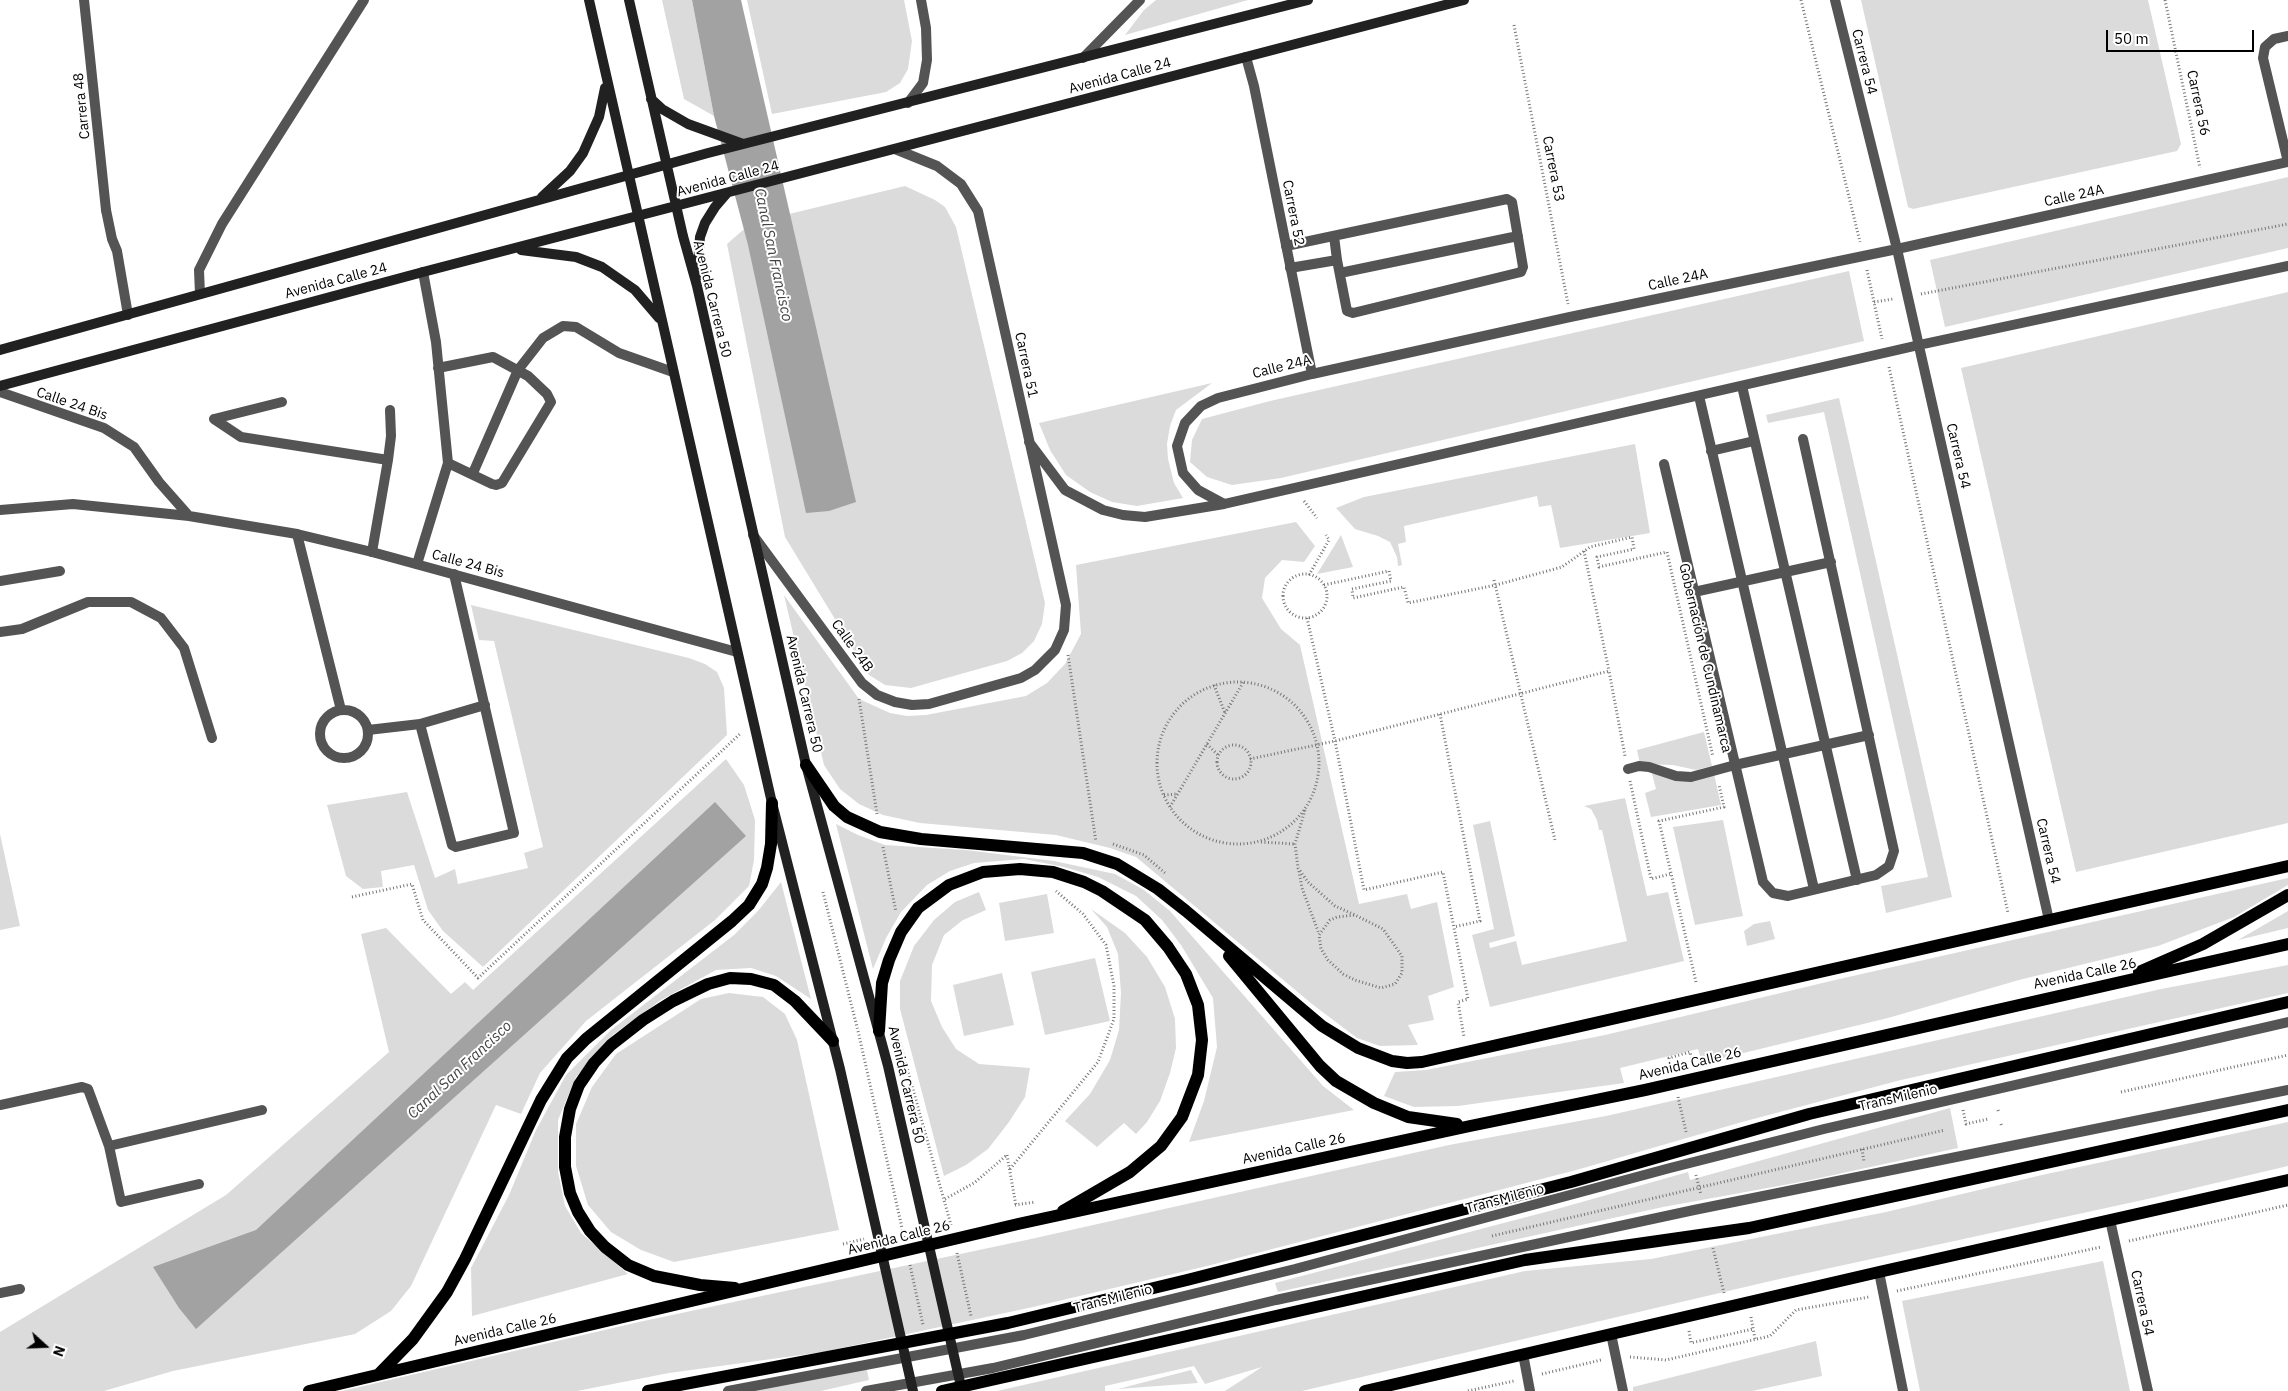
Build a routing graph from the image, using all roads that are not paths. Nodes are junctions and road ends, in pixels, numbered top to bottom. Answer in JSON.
{"nodes":[{"id":1,"x":84,"y":0,"type":"edge"},
{"id":2,"x":364,"y":0,"type":"edge"},
{"id":3,"x":589,"y":0,"type":"edge"},
{"id":4,"x":629,"y":0,"type":"edge"},
{"id":5,"x":921,"y":0,"type":"edge"},
{"id":6,"x":1140,"y":0,"type":"edge"},
{"id":7,"x":1308,"y":0,"type":"edge"},
{"id":8,"x":1464,"y":0,"type":"edge"},
{"id":9,"x":1835,"y":0,"type":"edge"},
{"id":10,"x":2288,"y":36,"type":"edge"},
{"id":11,"x":1246,"y":57,"type":"junction"},
{"id":12,"x":1083,"y":58,"type":"junction"},
{"id":13,"x":606,"y":79,"type":"junction"},
{"id":14,"x":651,"y":99,"type":"junction"},
{"id":15,"x":908,"y":103,"type":"junction"},
{"id":16,"x":744,"y":144,"type":"junction"},
{"id":17,"x":895,"y":149,"type":"junction"},
{"id":18,"x":2288,"y":162,"type":"edge"},
{"id":19,"x":666,"y":164,"type":"junction"},
{"id":20,"x":628,"y":175,"type":"junction"},
{"id":21,"x":727,"y":193,"type":"junction"},
{"id":22,"x":538,"y":200,"type":"junction"},
{"id":23,"x":676,"y":207,"type":"junction"},
{"id":24,"x":638,"y":217,"type":"junction"},
{"id":25,"x":1334,"y":236,"type":"junction"},
{"id":26,"x":1518,"y":236,"type":"junction"},
{"id":27,"x":1286,"y":246,"type":"junction"},
{"id":28,"x":1897,"y":249,"type":"junction"},
{"id":29,"x":508,"y":250,"type":"junction"},
{"id":30,"x":1338,"y":260,"type":"junction"},
{"id":31,"x":2288,"y":266,"type":"edge"},
{"id":32,"x":1290,"y":268,"type":"junction"},
{"id":33,"x":423,"y":272,"type":"junction"},
{"id":34,"x":1340,"y":273,"type":"junction"},
{"id":35,"x":697,"y":286,"type":"junction"},
{"id":36,"x":200,"y":294,"type":"junction"},
{"id":37,"x":128,"y":315,"type":"junction"},
{"id":38,"x":662,"y":322,"type":"junction"},
{"id":39,"x":1919,"y":345,"type":"junction"},
{"id":40,"x":0,"y":350,"type":"edge"},
{"id":41,"x":438,"y":368,"type":"junction"},
{"id":42,"x":518,"y":370,"type":"junction"},
{"id":43,"x":673,"y":372,"type":"junction"},
{"id":44,"x":1312,"y":374,"type":"junction"},
{"id":45,"x":0,"y":386,"type":"edge"},
{"id":46,"x":1742,"y":386,"type":"junction"},
{"id":47,"x":0,"y":392,"type":"edge"},
{"id":48,"x":1699,"y":396,"type":"junction"},
{"id":49,"x":282,"y":402,"type":"dead end"},
{"id":50,"x":390,"y":410,"type":"dead end"},
{"id":51,"x":1804,"y":439,"type":"dead end"},
{"id":52,"x":1754,"y":441,"type":"junction"},
{"id":53,"x":1029,"y":442,"type":"junction"},
{"id":54,"x":1711,"y":451,"type":"junction"},
{"id":55,"x":388,"y":460,"type":"junction"},
{"id":56,"x":448,"y":463,"type":"junction"},
{"id":57,"x":1664,"y":464,"type":"dead end"},
{"id":58,"x":473,"y":473,"type":"junction"},
{"id":59,"x":1224,"y":504,"type":"junction"},
{"id":60,"x":0,"y":510,"type":"edge"},
{"id":61,"x":189,"y":516,"type":"junction"},
{"id":62,"x":752,"y":533,"type":"junction"},
{"id":63,"x":297,"y":534,"type":"junction"},
{"id":64,"x":372,"y":552,"type":"junction"},
{"id":65,"x":1830,"y":562,"type":"junction"},
{"id":66,"x":417,"y":564,"type":"junction"},
{"id":67,"x":60,"y":571,"type":"dead end"},
{"id":68,"x":1785,"y":572,"type":"junction"},
{"id":69,"x":454,"y":574,"type":"junction"},
{"id":70,"x":0,"y":581,"type":"edge"},
{"id":71,"x":1742,"y":581,"type":"junction"},
{"id":72,"x":1694,"y":592,"type":"junction"},
{"id":73,"x":1064,"y":630,"type":"joint"},
{"id":74,"x":0,"y":632,"type":"edge"},
{"id":75,"x":738,"y":652,"type":"junction"},
{"id":76,"x":485,"y":705,"type":"junction"},
{"id":77,"x":341,"y":710,"type":"junction"},
{"id":78,"x":420,"y":724,"type":"junction"},
{"id":79,"x":368,"y":730,"type":"junction"},
{"id":80,"x":1869,"y":735,"type":"junction"},
{"id":81,"x":212,"y":738,"type":"dead end"},
{"id":82,"x":1825,"y":745,"type":"junction"},
{"id":83,"x":1782,"y":754,"type":"junction"},
{"id":84,"x":1735,"y":765,"type":"junction"},
{"id":85,"x":806,"y":766,"type":"junction"},
{"id":86,"x":1628,"y":769,"type":"road end"},
{"id":87,"x":772,"y":803,"type":"junction"},
{"id":88,"x":2288,"y":866,"type":"edge"},
{"id":89,"x":1857,"y":880,"type":"junction"},
{"id":90,"x":1814,"y":889,"type":"junction"},
{"id":91,"x":2288,"y":895,"type":"edge"},
{"id":92,"x":2049,"y":920,"type":"junction"},
{"id":93,"x":1210,"y":933,"type":"junction"},
{"id":94,"x":2288,"y":944,"type":"edge"},
{"id":95,"x":2109,"y":985,"type":"junction"},
{"id":96,"x":2288,"y":1002,"type":"edge"},
{"id":97,"x":2288,"y":1022,"type":"edge"},
{"id":98,"x":879,"y":1031,"type":"junction"},
{"id":99,"x":833,"y":1041,"type":"junction"},
{"id":100,"x":2288,"y":1090,"type":"edge"},
{"id":101,"x":0,"y":1105,"type":"edge"},
{"id":102,"x":262,"y":1110,"type":"dead end"},
{"id":103,"x":2288,"y":1110,"type":"edge"},
{"id":104,"x":1470,"y":1126,"type":"junction"},
{"id":105,"x":109,"y":1146,"type":"junction"},
{"id":106,"x":2288,"y":1180,"type":"edge"},
{"id":107,"x":199,"y":1184,"type":"dead end"},
{"id":108,"x":1052,"y":1217,"type":"junction"},
{"id":109,"x":2110,"y":1220,"type":"junction"},
{"id":110,"x":1879,"y":1272,"type":"junction"},
{"id":111,"x":20,"y":1288,"type":"dead end"},
{"id":112,"x":748,"y":1289,"type":"junction"},
{"id":113,"x":0,"y":1293,"type":"edge"},
{"id":114,"x":1611,"y":1334,"type":"junction"},
{"id":115,"x":1523,"y":1354,"type":"junction"},
{"id":116,"x":378,"y":1375,"type":"junction"},
{"id":117,"x":308,"y":1391,"type":"edge"},
{"id":118,"x":648,"y":1391,"type":"edge"},
{"id":119,"x":728,"y":1391,"type":"edge"},
{"id":120,"x":866,"y":1391,"type":"edge"},
{"id":121,"x":913,"y":1391,"type":"edge"},
{"id":122,"x":942,"y":1391,"type":"edge"},
{"id":123,"x":962,"y":1391,"type":"edge"},
{"id":124,"x":1365,"y":1391,"type":"edge"},
{"id":125,"x":1530,"y":1391,"type":"edge"},
{"id":126,"x":1623,"y":1391,"type":"edge"},
{"id":127,"x":1903,"y":1391,"type":"edge"},
{"id":128,"x":2148,"y":1391,"type":"edge"}],
"edges":[{"from":1,"to":37,"type":"street","name":"Carrera 48"},
{"from":2,"to":36,"type":"street"},
{"from":3,"to":13,"type":"main road"},
{"from":4,"to":14,"type":"main road","name":"Avenida Carrera 50"},
{"from":5,"to":15,"type":"street"},
{"from":6,"to":12,"type":"street"},
{"from":7,"to":12,"type":"main road","name":"Avenida Calle 24"},
{"from":8,"to":11,"type":"main road","name":"Avenida Calle 24"},
{"from":9,"to":28,"type":"street","name":"Carrera 54"},
{"from":10,"to":18,"type":"street"},
{"from":11,"to":17,"type":"main road","name":"Avenida Calle 24"},
{"from":11,"to":27,"type":"street","name":"Carrera 52"},
{"from":12,"to":15,"type":"main road","name":"Avenida Calle 24"},
{"from":13,"to":20,"type":"main road"},
{"from":13,"to":22,"type":"main road"},
{"from":14,"to":16,"type":"main road"},
{"from":14,"to":19,"type":"main road","name":"Avenida Carrera 50"},
{"from":15,"to":16,"type":"main road","name":"Avenida Calle 24"},
{"from":16,"to":19,"type":"main road","name":"Avenida Calle 24"},
{"from":17,"to":21,"type":"main road","name":"Avenida Calle 24"},
{"from":17,"to":53,"type":"street","name":"Carrera 51"},
{"from":18,"to":28,"type":"street","name":"Calle 24A"},
{"from":19,"to":20,"type":"main road","name":"Avenida Calle 24"},
{"from":19,"to":23,"type":"main road","name":"Avenida Carrera 50"},
{"from":20,"to":22,"type":"main road","name":"Avenida Calle 24"},
{"from":20,"to":24,"type":"main road"},
{"from":21,"to":23,"type":"main road","name":"Avenida Calle 24"},
{"from":21,"to":35,"type":"main road"},
{"from":22,"to":36,"type":"main road","name":"Avenida Calle 24"},
{"from":23,"to":24,"type":"main road","name":"Avenida Calle 24"},
{"from":23,"to":35,"type":"main road","name":"Avenida Carrera 50"},
{"from":24,"to":29,"type":"main road","name":"Avenida Calle 24"},
{"from":24,"to":38,"type":"main road"},
{"from":25,"to":26,"type":"street"},
{"from":25,"to":27,"type":"street"},
{"from":25,"to":30,"type":"street"},
{"from":26,"to":34,"type":"street"},
{"from":26,"to":34,"type":"street"},
{"from":27,"to":32,"type":"street","name":"Carrera 52"},
{"from":28,"to":39,"type":"street","name":"Carrera 54"},
{"from":28,"to":44,"type":"street","name":"Calle 24A"},
{"from":29,"to":33,"type":"main road","name":"Avenida Calle 24"},
{"from":29,"to":38,"type":"main road"},
{"from":30,"to":32,"type":"street"},
{"from":30,"to":34,"type":"street"},
{"from":31,"to":39,"type":"street"},
{"from":32,"to":44,"type":"street","name":"Carrera 52"},
{"from":33,"to":41,"type":"street"},
{"from":33,"to":45,"type":"main road","name":"Avenida Calle 24"},
{"from":35,"to":62,"type":"main road","name":"Avenida Carrera 50"},
{"from":36,"to":37,"type":"main road","name":"Avenida Calle 24"},
{"from":37,"to":40,"type":"main road","name":"Avenida Calle 24"},
{"from":38,"to":43,"type":"main road"},
{"from":39,"to":46,"type":"street"},
{"from":39,"to":92,"type":"street","name":"Carrera 54"},
{"from":41,"to":42,"type":"street"},
{"from":41,"to":56,"type":"street"},
{"from":42,"to":43,"type":"street"},
{"from":42,"to":58,"type":"street"},
{"from":42,"to":58,"type":"street"},
{"from":43,"to":75,"type":"main road"},
{"from":44,"to":59,"type":"street","name":"Calle 24A"},
{"from":46,"to":48,"type":"street"},
{"from":46,"to":52,"type":"street"},
{"from":47,"to":61,"type":"street","name":"Calle 24 Bis"},
{"from":48,"to":54,"type":"street"},
{"from":48,"to":59,"type":"street"},
{"from":49,"to":55,"type":"street"},
{"from":50,"to":55,"type":"street"},
{"from":51,"to":65,"type":"street","name":"Gobernación de Cundinamarca"},
{"from":52,"to":54,"type":"street"},
{"from":52,"to":68,"type":"street"},
{"from":53,"to":59,"type":"street"},
{"from":53,"to":73,"type":"street","name":"Carrera 51"},
{"from":54,"to":71,"type":"street"},
{"from":55,"to":64,"type":"street"},
{"from":56,"to":58,"type":"street"},
{"from":56,"to":66,"type":"street"},
{"from":57,"to":72,"type":"street","name":"Gobernación de Cundinamarca"},
{"from":60,"to":61,"type":"street","name":"Calle 24 Bis"},
{"from":61,"to":63,"type":"street","name":"Calle 24 Bis"},
{"from":62,"to":73,"type":"street","name":"Calle 24B"},
{"from":62,"to":85,"type":"main road","name":"Avenida Carrera 50"},
{"from":63,"to":64,"type":"street","name":"Calle 24 Bis"},
{"from":63,"to":77,"type":"street"},
{"from":64,"to":66,"type":"street","name":"Calle 24 Bis"},
{"from":65,"to":68,"type":"street","name":"Gobernación de Cundinamarca"},
{"from":65,"to":80,"type":"street","name":"Gobernación de Cundinamarca"},
{"from":66,"to":69,"type":"street","name":"Calle 24 Bis"},
{"from":67,"to":70,"type":"street"},
{"from":68,"to":71,"type":"street","name":"Gobernación de Cundinamarca"},
{"from":68,"to":82,"type":"street"},
{"from":69,"to":75,"type":"street","name":"Calle 24 Bis"},
{"from":69,"to":76,"type":"street"},
{"from":71,"to":72,"type":"street","name":"Gobernación de Cundinamarca"},
{"from":71,"to":83,"type":"street"},
{"from":72,"to":84,"type":"street","name":"Gobernación de Cundinamarca"},
{"from":74,"to":81,"type":"street"},
{"from":75,"to":87,"type":"main road"},
{"from":76,"to":78,"type":"street"},
{"from":76,"to":78,"type":"street"},
{"from":77,"to":79,"type":"street"},
{"from":77,"to":79,"type":"street"},
{"from":78,"to":79,"type":"street"},
{"from":80,"to":82,"type":"street","name":"Gobernación de Cundinamarca"},
{"from":80,"to":89,"type":"street","name":"Gobernación de Cundinamarca"},
{"from":82,"to":83,"type":"street","name":"Gobernación de Cundinamarca"},
{"from":82,"to":89,"type":"street"},
{"from":83,"to":84,"type":"street","name":"Gobernación de Cundinamarca"},
{"from":83,"to":90,"type":"street"},
{"from":84,"to":86,"type":"street","name":"Gobernación de Cundinamarca"},
{"from":84,"to":90,"type":"street","name":"Gobernación de Cundinamarca"},
{"from":85,"to":93,"type":"main road"},
{"from":85,"to":98,"type":"main road","name":"Avenida Carrera 50"},
{"from":87,"to":99,"type":"main road"},
{"from":87,"to":116,"type":"main road"},
{"from":88,"to":92,"type":"main road"},
{"from":89,"to":90,"type":"street","name":"Gobernación de Cundinamarca"},
{"from":91,"to":95,"type":"main road"},
{"from":92,"to":93,"type":"main road"},
{"from":93,"to":104,"type":"main road"},
{"from":94,"to":95,"type":"main road","name":"Avenida Calle 26"},
{"from":95,"to":104,"type":"main road","name":"Avenida Calle 26"},
{"from":96,"to":118,"type":"main road"},
{"from":97,"to":119,"type":"street","name":"TransMilenio"},
{"from":98,"to":108,"type":"main road"},
{"from":98,"to":123,"type":"main road","name":"Avenida Carrera 50"},
{"from":99,"to":112,"type":"main road"},
{"from":99,"to":121,"type":"main road"},
{"from":100,"to":120,"type":"street"},
{"from":101,"to":105,"type":"street"},
{"from":102,"to":105,"type":"street"},
{"from":103,"to":122,"type":"main road"},
{"from":104,"to":108,"type":"main road","name":"Avenida Calle 26"},
{"from":105,"to":107,"type":"street"},
{"from":106,"to":109,"type":"main road"},
{"from":108,"to":112,"type":"main road","name":"Avenida Calle 26"},
{"from":109,"to":110,"type":"main road"},
{"from":109,"to":128,"type":"street","name":"Carrera 54"},
{"from":110,"to":114,"type":"main road"},
{"from":110,"to":127,"type":"street"},
{"from":111,"to":113,"type":"street"},
{"from":112,"to":116,"type":"main road","name":"Avenida Calle 26"},
{"from":114,"to":115,"type":"main road"},
{"from":114,"to":126,"type":"street"},
{"from":115,"to":124,"type":"main road"},
{"from":115,"to":125,"type":"street"},
{"from":116,"to":117,"type":"main road","name":"Avenida Calle 26"}]}
